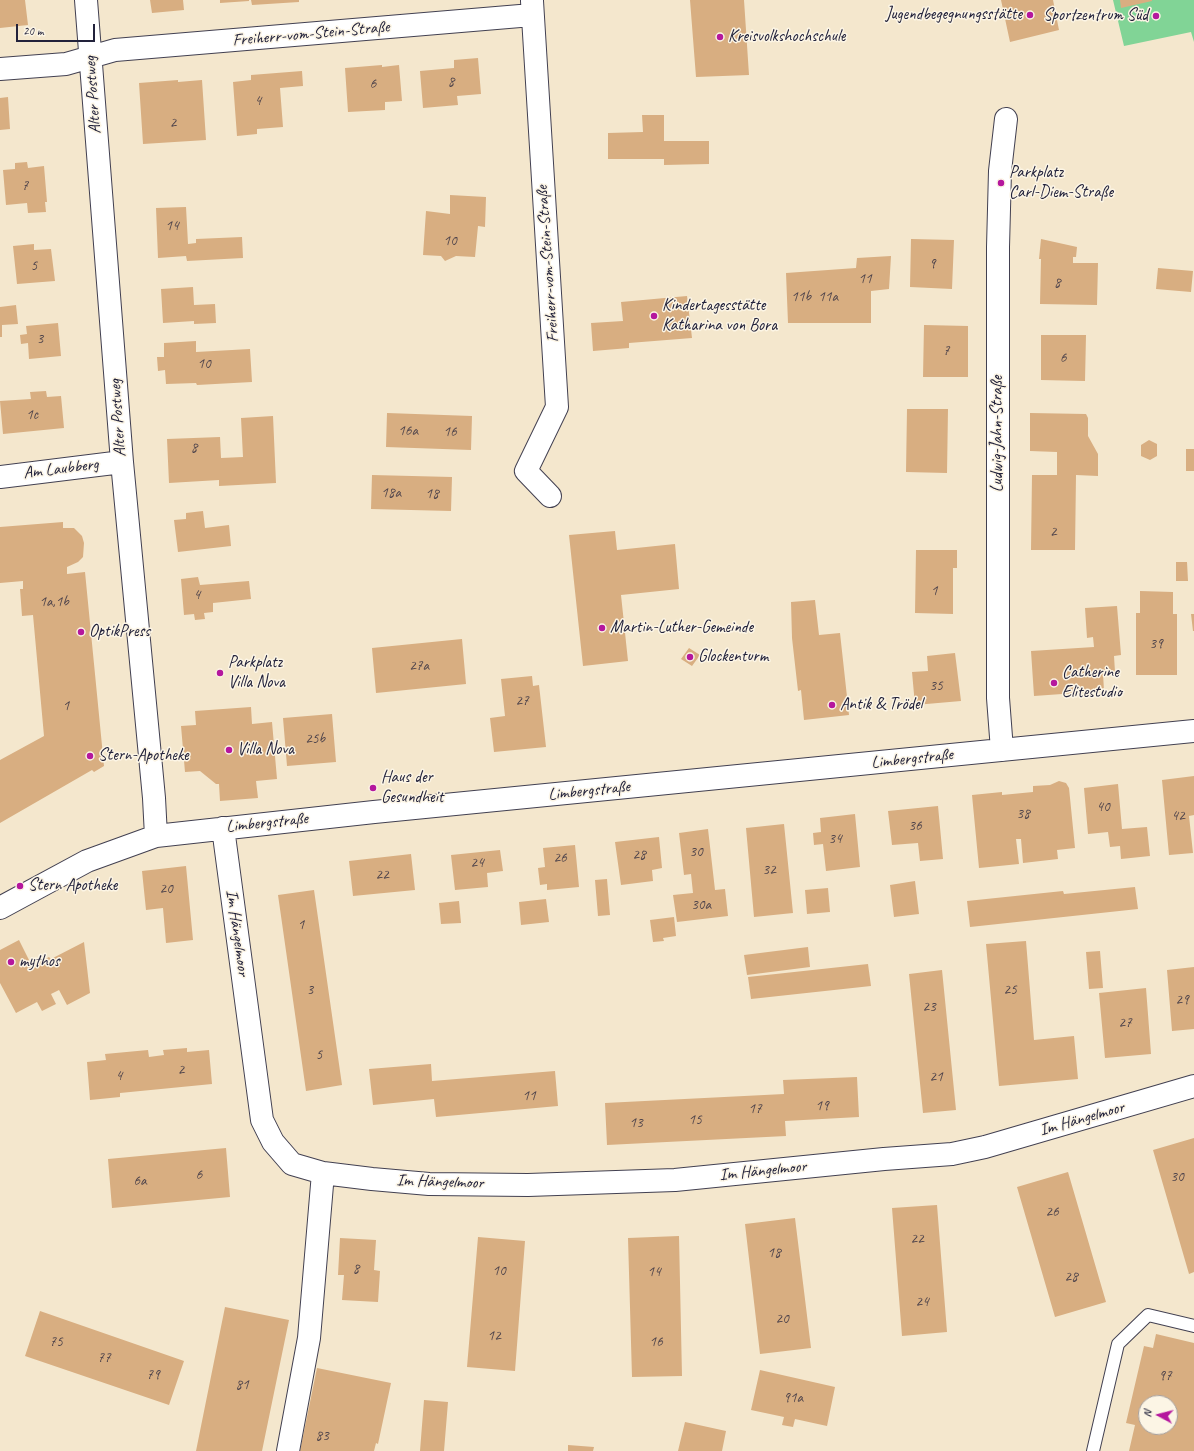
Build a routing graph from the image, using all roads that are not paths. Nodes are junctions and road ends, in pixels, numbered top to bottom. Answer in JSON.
{"nodes":[{"id":1,"x":86,"y":0,"type":"edge"},
{"id":2,"x":532,"y":7,"type":"edge"},
{"id":3,"x":90,"y":57,"type":"junction"},
{"id":4,"x":0,"y":70,"type":"edge"},
{"id":5,"x":1006,"y":119,"type":"dead end"},
{"id":6,"x":122,"y":462,"type":"junction"},
{"id":7,"x":0,"y":477,"type":"edge"},
{"id":8,"x":550,"y":496,"type":"dead end"},
{"id":9,"x":1194,"y":731,"type":"edge"},
{"id":10,"x":1002,"y":750,"type":"junction"},
{"id":11,"x":223,"y":828,"type":"junction"},
{"id":12,"x":156,"y":836,"type":"junction"},
{"id":13,"x":0,"y":908,"type":"edge"},
{"id":14,"x":1194,"y":1086,"type":"edge"},
{"id":15,"x":323,"y":1173,"type":"junction"},
{"id":16,"x":1194,"y":1326,"type":"edge"},
{"id":17,"x":288,"y":1451,"type":"edge"},
{"id":18,"x":1093,"y":1451,"type":"edge"}],
"edges":[{"from":1,"to":3,"type":"street","name":"Alter Postweg"},
{"from":2,"to":3,"type":"street","name":"Freiherr-vom-Stein-Straße"},
{"from":2,"to":8,"type":"street","name":"Freiherr-vom-Stein-Straße"},
{"from":3,"to":4,"type":"street","name":"Freiherr-vom-Stein-Straße"},
{"from":3,"to":6,"type":"street","name":"Alter Postweg"},
{"from":5,"to":10,"type":"street","name":"Ludwig-Jahn-Straße"},
{"from":6,"to":7,"type":"street","name":"Am Laubberg"},
{"from":6,"to":12,"type":"street","name":"Alter Postweg"},
{"from":9,"to":10,"type":"street","name":"Limbergstraße"},
{"from":10,"to":11,"type":"street","name":"Limbergstraße"},
{"from":11,"to":12,"type":"street","name":"Limbergstraße"},
{"from":11,"to":15,"type":"street","name":"Im Hängelmoor"},
{"from":12,"to":13,"type":"street","name":"Limbergstraße"},
{"from":14,"to":15,"type":"street","name":"Im Hängelmoor"},
{"from":15,"to":17,"type":"street"},
{"from":16,"to":18,"type":"lane"}]}
